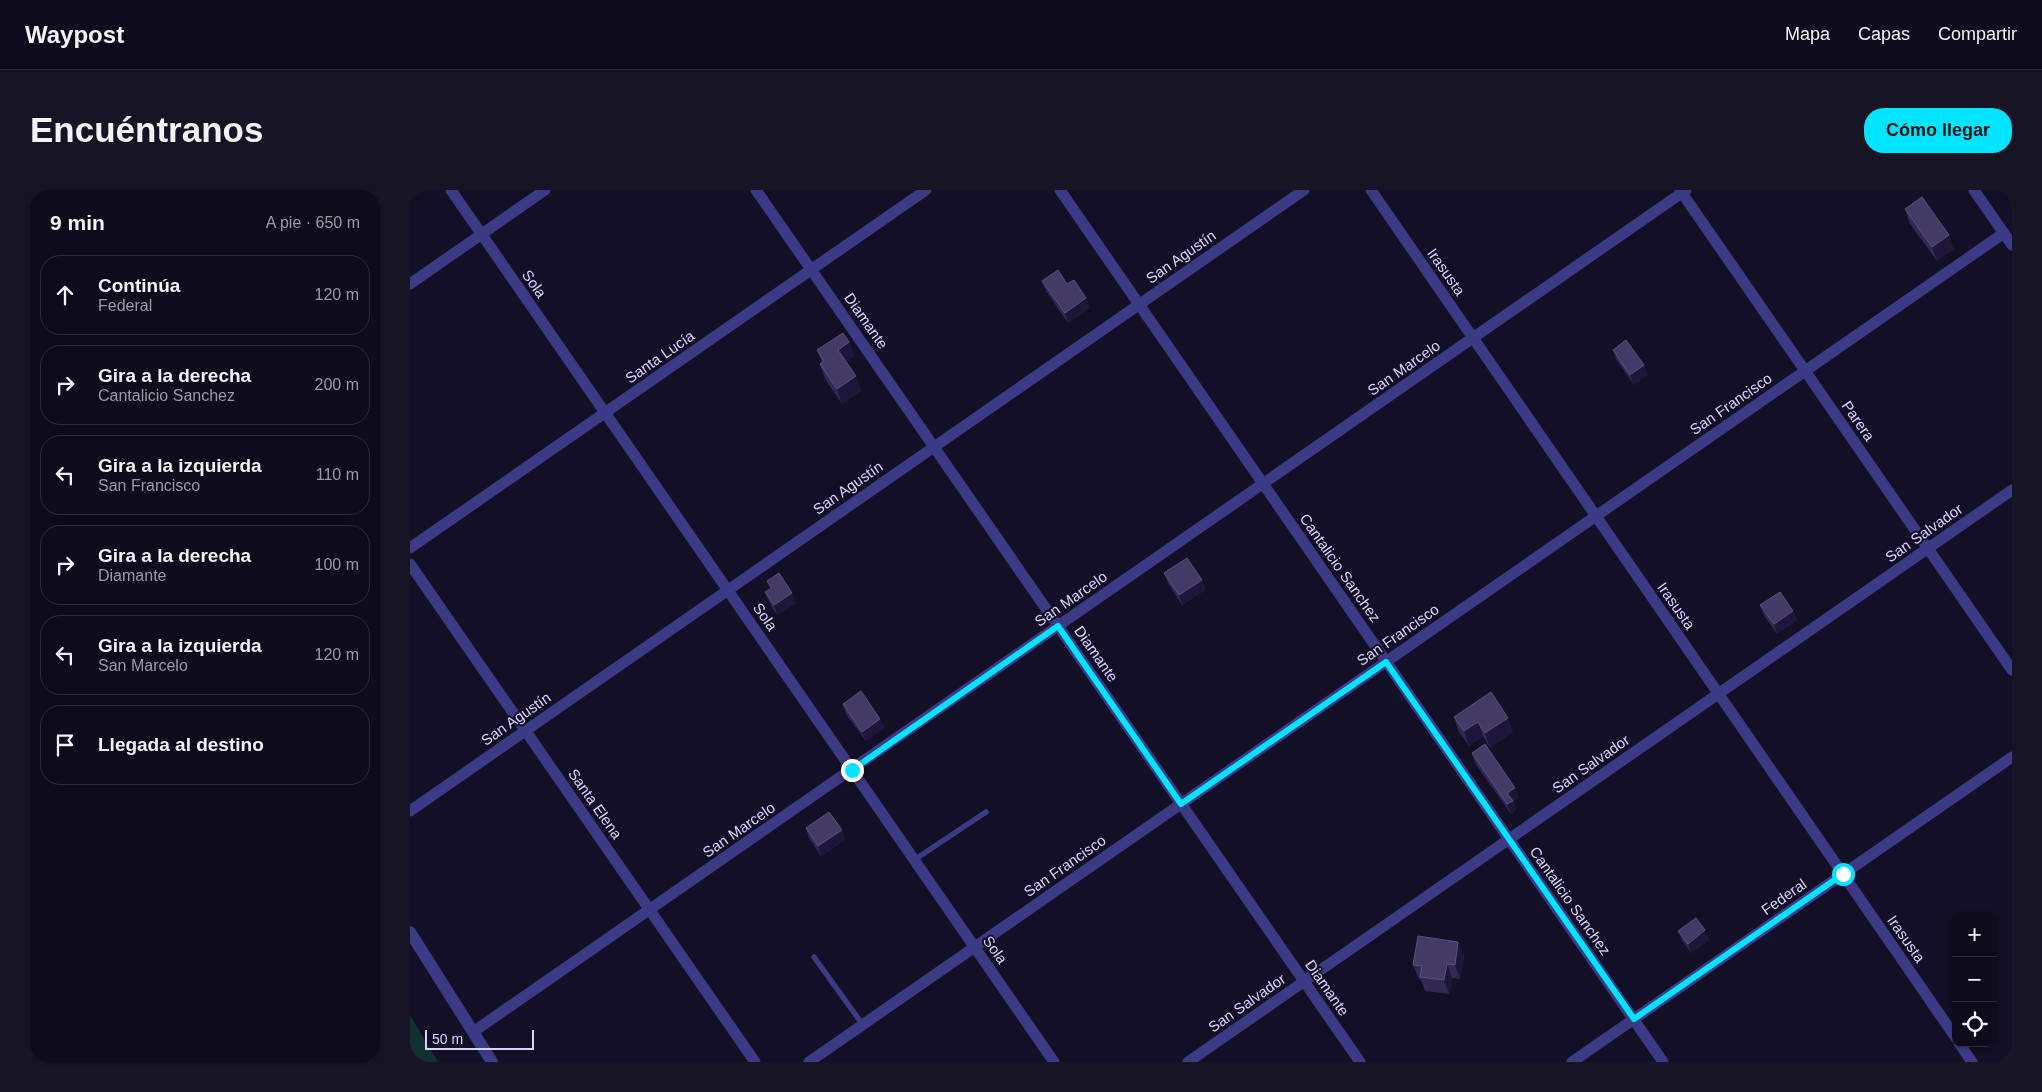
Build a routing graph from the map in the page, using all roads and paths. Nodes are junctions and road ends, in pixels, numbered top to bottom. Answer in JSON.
{"nodes":[{"id":1,"x":451,"y":190,"type":"edge"},
{"id":2,"x":546,"y":190,"type":"edge"},
{"id":3,"x":756,"y":190,"type":"edge"},
{"id":4,"x":926,"y":190,"type":"edge"},
{"id":5,"x":1060,"y":190,"type":"edge"},
{"id":6,"x":1304,"y":190,"type":"edge"},
{"id":7,"x":1371,"y":190,"type":"edge"},
{"id":8,"x":1974,"y":190,"type":"edge"},
{"id":9,"x":1683,"y":191,"type":"edge"},
{"id":10,"x":2004,"y":233,"type":"junction"},
{"id":11,"x":482,"y":234,"type":"junction"},
{"id":12,"x":2012,"y":245,"type":"edge"},
{"id":13,"x":812,"y":270,"type":"junction"},
{"id":14,"x":410,"y":284,"type":"edge"},
{"id":15,"x":1139,"y":304,"type":"junction"},
{"id":16,"x":1473,"y":338,"type":"junction"},
{"id":17,"x":1805,"y":371,"type":"junction"},
{"id":18,"x":605,"y":413,"type":"junction"},
{"id":19,"x":934,"y":447,"type":"junction"},
{"id":20,"x":1263,"y":484,"type":"junction"},
{"id":21,"x":2012,"y":490,"type":"edge"},
{"id":22,"x":1596,"y":516,"type":"junction"},
{"id":23,"x":410,"y":548,"type":"edge"},
{"id":24,"x":1928,"y":548,"type":"junction"},
{"id":25,"x":410,"y":564,"type":"edge"},
{"id":26,"x":728,"y":590,"type":"junction"},
{"id":27,"x":1058,"y":626,"type":"junction"},
{"id":28,"x":1386,"y":662,"type":"junction"},
{"id":29,"x":2012,"y":670,"type":"edge"},
{"id":30,"x":1718,"y":694,"type":"junction"},
{"id":31,"x":525,"y":730,"type":"junction"},
{"id":32,"x":2012,"y":757,"type":"edge"},
{"id":33,"x":852,"y":770,"type":"junction"},
{"id":34,"x":1181,"y":804,"type":"junction"},
{"id":35,"x":410,"y":810,"type":"edge"},
{"id":36,"x":986,"y":812,"type":"dead end"},
{"id":37,"x":1509,"y":839,"type":"junction"},
{"id":38,"x":914,"y":860,"type":"junction"},
{"id":39,"x":1843,"y":874,"type":"junction"},
{"id":40,"x":649,"y":910,"type":"junction"},
{"id":41,"x":410,"y":932,"type":"edge"},
{"id":42,"x":975,"y":947,"type":"junction"},
{"id":43,"x":814,"y":957,"type":"dead end"},
{"id":44,"x":1304,"y":981,"type":"junction"},
{"id":45,"x":1634,"y":1019,"type":"junction"},
{"id":46,"x":863,"y":1025,"type":"junction"},
{"id":47,"x":473,"y":1032,"type":"junction"},
{"id":48,"x":1952,"y":1032,"type":"edge"},
{"id":49,"x":1963,"y":1047,"type":"edge"},
{"id":50,"x":492,"y":1062,"type":"edge"},
{"id":51,"x":755,"y":1062,"type":"edge"},
{"id":52,"x":809,"y":1062,"type":"edge"},
{"id":53,"x":1054,"y":1062,"type":"edge"},
{"id":54,"x":1188,"y":1062,"type":"edge"},
{"id":55,"x":1360,"y":1062,"type":"edge"},
{"id":56,"x":1572,"y":1062,"type":"edge"},
{"id":57,"x":1663,"y":1062,"type":"edge"},
{"id":58,"x":1972,"y":1062,"type":"edge"}],
"edges":[{"from":1,"to":11,"type":"street","name":"Sola"},
{"from":2,"to":11,"type":"street"},
{"from":3,"to":13,"type":"street","name":"Diamante"},
{"from":4,"to":13,"type":"street","name":"Santa Lucía"},
{"from":5,"to":15,"type":"street","name":"Cantalicio Sanchez"},
{"from":6,"to":15,"type":"street","name":"San Agustín"},
{"from":7,"to":16,"type":"street","name":"Irasusta"},
{"from":8,"to":10,"type":"street"},
{"from":9,"to":16,"type":"street","name":"San Marcelo"},
{"from":9,"to":17,"type":"street","name":"Parera"},
{"from":10,"to":12,"type":"street"},
{"from":10,"to":17,"type":"street","name":"San Francisco"},
{"from":11,"to":14,"type":"street"},
{"from":11,"to":18,"type":"street","name":"Sola"},
{"from":13,"to":18,"type":"street","name":"Santa Lucía"},
{"from":13,"to":19,"type":"street","name":"Diamante"},
{"from":15,"to":19,"type":"street","name":"San Agustín"},
{"from":15,"to":20,"type":"street","name":"Cantalicio Sanchez"},
{"from":16,"to":20,"type":"street","name":"San Marcelo"},
{"from":16,"to":22,"type":"street","name":"Irasusta"},
{"from":17,"to":22,"type":"street","name":"San Francisco"},
{"from":17,"to":24,"type":"street","name":"Parera"},
{"from":18,"to":23,"type":"street","name":"Santa Lucía"},
{"from":18,"to":26,"type":"street","name":"Sola"},
{"from":19,"to":26,"type":"street","name":"San Agustín"},
{"from":19,"to":27,"type":"street","name":"Diamante"},
{"from":20,"to":27,"type":"street","name":"San Marcelo"},
{"from":20,"to":28,"type":"street","name":"Cantalicio Sanchez"},
{"from":21,"to":24,"type":"street","name":"San Salvador"},
{"from":22,"to":28,"type":"street","name":"San Francisco"},
{"from":22,"to":30,"type":"street","name":"Irasusta"},
{"from":24,"to":29,"type":"street","name":"Parera"},
{"from":24,"to":30,"type":"street","name":"San Salvador"},
{"from":25,"to":31,"type":"street","name":"Santa Elena"},
{"from":26,"to":31,"type":"street","name":"San Agustín"},
{"from":26,"to":33,"type":"street","name":"Sola"},
{"from":27,"to":33,"type":"street","name":"San Marcelo"},
{"from":27,"to":34,"type":"street","name":"Diamante"},
{"from":28,"to":34,"type":"street","name":"San Francisco"},
{"from":28,"to":37,"type":"street","name":"Cantalicio Sanchez"},
{"from":30,"to":37,"type":"street","name":"San Salvador"},
{"from":30,"to":39,"type":"street","name":"Irasusta"},
{"from":31,"to":35,"type":"street","name":"San Agustín"},
{"from":31,"to":40,"type":"street","name":"Santa Elena"},
{"from":32,"to":39,"type":"street","name":"Federal"},
{"from":33,"to":38,"type":"street","name":"Sola"},
{"from":33,"to":40,"type":"street","name":"San Marcelo"},
{"from":34,"to":42,"type":"street","name":"San Francisco"},
{"from":34,"to":44,"type":"street","name":"Diamante"},
{"from":36,"to":38,"type":"lane"},
{"from":37,"to":44,"type":"street","name":"San Salvador"},
{"from":37,"to":45,"type":"street","name":"Cantalicio Sanchez"},
{"from":38,"to":42,"type":"street","name":"Sola"},
{"from":39,"to":45,"type":"street","name":"Federal"},
{"from":39,"to":48,"type":"street","name":"Irasusta"},
{"from":40,"to":47,"type":"street","name":"San Marcelo"},
{"from":40,"to":51,"type":"street","name":"Santa Elena"},
{"from":41,"to":47,"type":"street"},
{"from":42,"to":46,"type":"street","name":"San Francisco"},
{"from":42,"to":53,"type":"street","name":"Sola"},
{"from":43,"to":46,"type":"lane"},
{"from":44,"to":54,"type":"street","name":"San Salvador"},
{"from":44,"to":55,"type":"street","name":"Diamante"},
{"from":45,"to":56,"type":"street","name":"Federal"},
{"from":45,"to":57,"type":"street","name":"Cantalicio Sanchez"},
{"from":46,"to":52,"type":"street","name":"San Francisco"},
{"from":47,"to":50,"type":"street"},
{"from":49,"to":58,"type":"street"}]}
